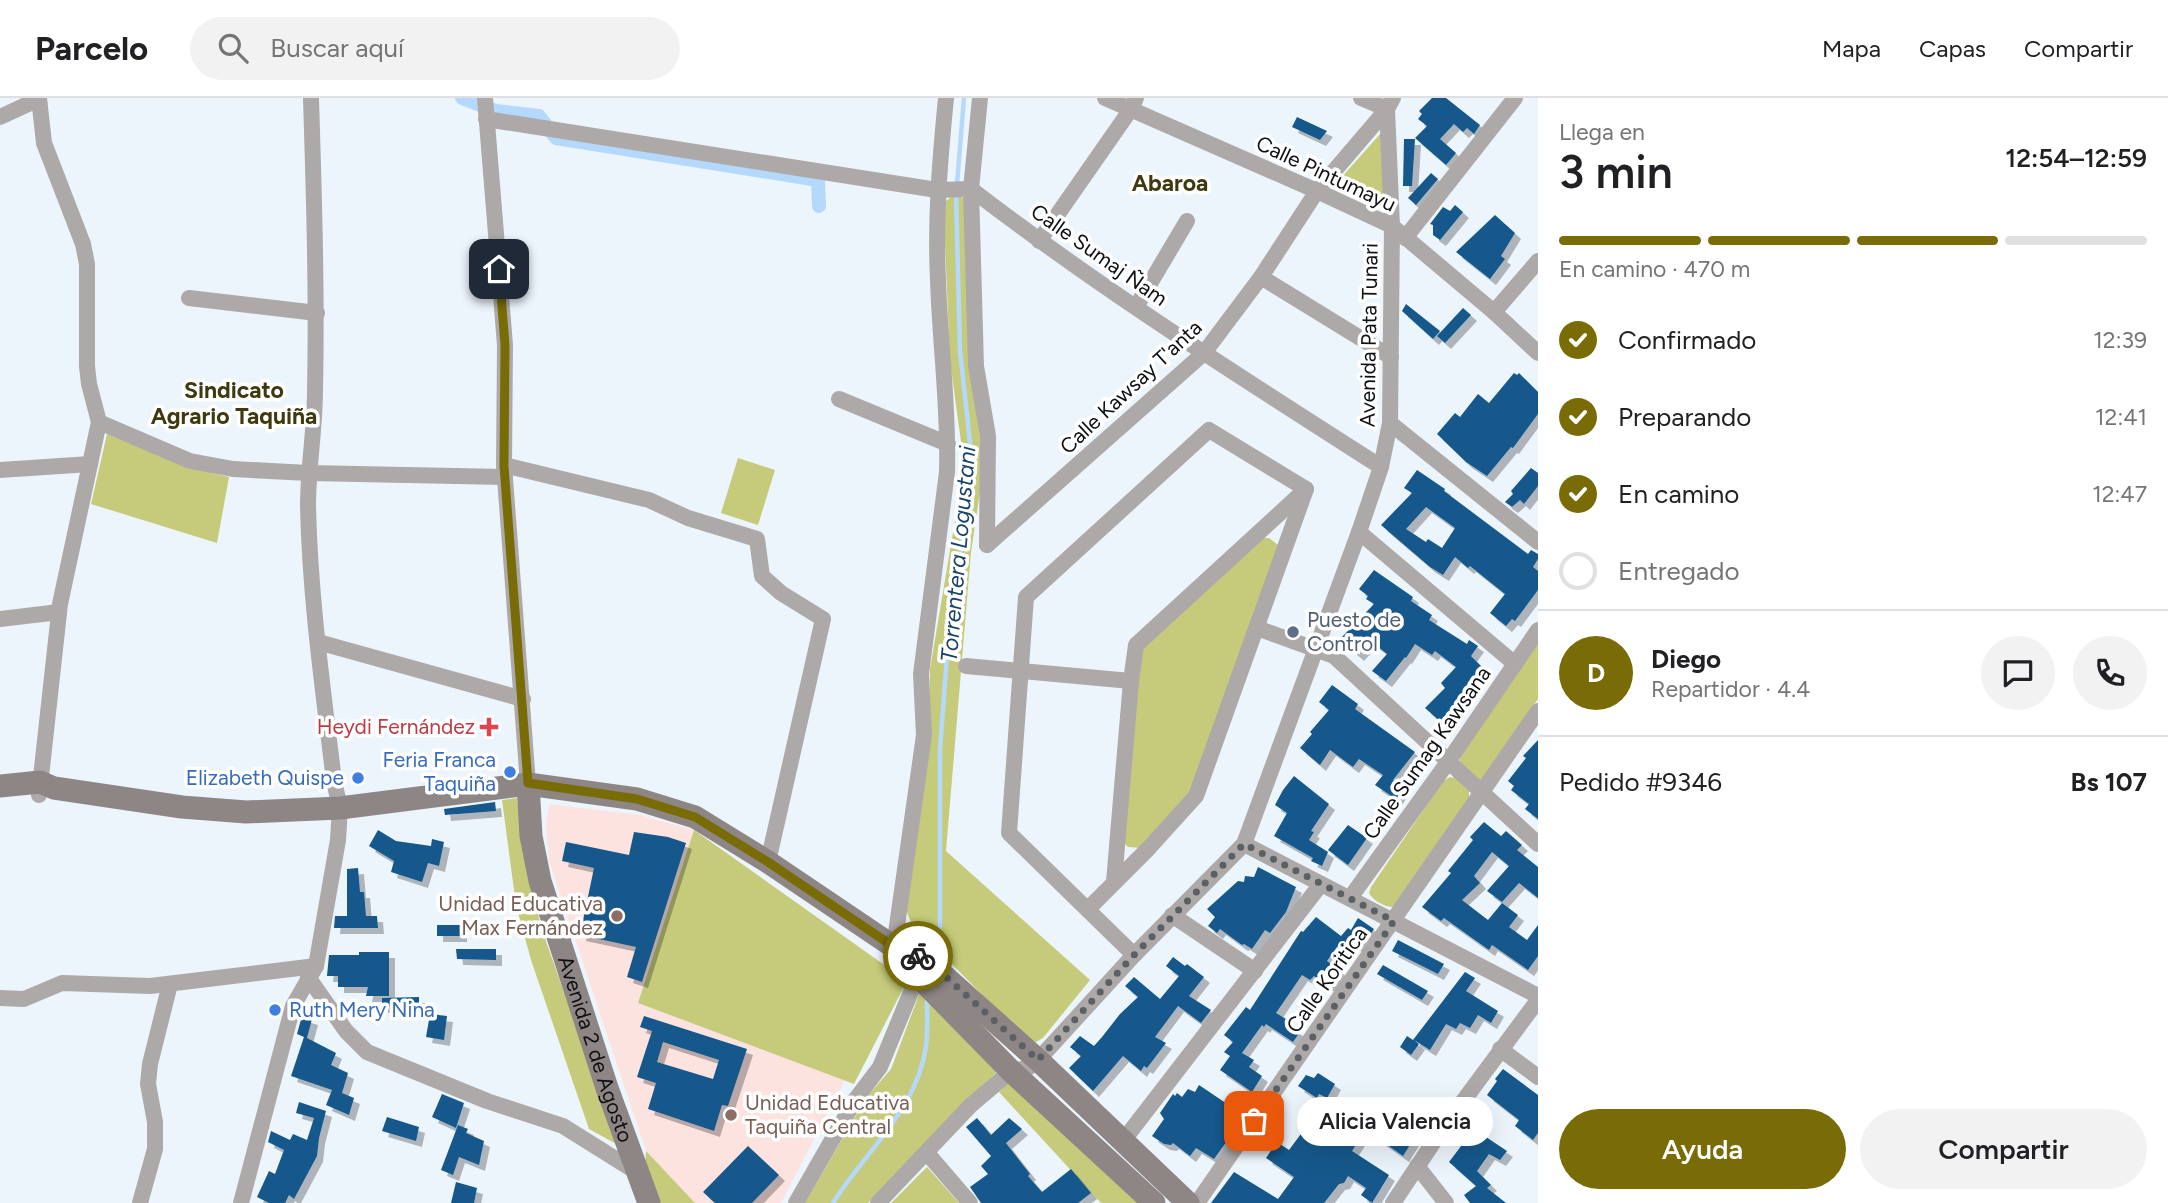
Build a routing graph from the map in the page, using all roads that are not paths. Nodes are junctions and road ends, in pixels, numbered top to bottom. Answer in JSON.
{"nodes":[{"id":1,"x":311,"y":98,"type":"edge"},
{"id":2,"x":485,"y":98,"type":"edge"},
{"id":3,"x":946,"y":98,"type":"edge"},
{"id":4,"x":980,"y":98,"type":"edge"},
{"id":5,"x":1105,"y":98,"type":"edge"},
{"id":6,"x":1361,"y":98,"type":"edge"},
{"id":7,"x":1515,"y":98,"type":"edge"},
{"id":8,"x":39,"y":99,"type":"edge"},
{"id":9,"x":1390,"y":103,"type":"edge"},
{"id":10,"x":1133,"y":104,"type":"edge"},
{"id":11,"x":0,"y":117,"type":"edge"},
{"id":12,"x":486,"y":119,"type":"junction"},
{"id":13,"x":955,"y":190,"type":"junction"},
{"id":14,"x":1317,"y":191,"type":"junction"},
{"id":15,"x":1187,"y":221,"type":"dead end"},
{"id":16,"x":1392,"y":226,"type":"junction"},
{"id":17,"x":1405,"y":238,"type":"junction"},
{"id":18,"x":1038,"y":241,"type":"junction"},
{"id":19,"x":1538,"y":261,"type":"edge"},
{"id":20,"x":1261,"y":277,"type":"junction"},
{"id":21,"x":189,"y":298,"type":"dead end"},
{"id":22,"x":1136,"y":307,"type":"junction"},
{"id":23,"x":1494,"y":312,"type":"junction"},
{"id":24,"x":317,"y":313,"type":"junction"},
{"id":25,"x":1204,"y":353,"type":"junction"},
{"id":26,"x":1538,"y":353,"type":"edge"},
{"id":27,"x":1391,"y":357,"type":"junction"},
{"id":28,"x":839,"y":399,"type":"dead end"},
{"id":29,"x":99,"y":422,"type":"junction"},
{"id":30,"x":1390,"y":423,"type":"junction"},
{"id":31,"x":948,"y":444,"type":"junction"},
{"id":32,"x":90,"y":464,"type":"junction"},
{"id":33,"x":1381,"y":467,"type":"junction"},
{"id":34,"x":0,"y":470,"type":"edge"},
{"id":35,"x":505,"y":471,"type":"junction"},
{"id":36,"x":308,"y":473,"type":"junction"},
{"id":37,"x":1306,"y":489,"type":"junction"},
{"id":38,"x":1359,"y":533,"type":"junction"},
{"id":39,"x":1255,"y":536,"type":"junction"},
{"id":40,"x":1538,"y":542,"type":"edge"},
{"id":41,"x":1283,"y":553,"type":"junction"},
{"id":42,"x":59,"y":612,"type":"junction"},
{"id":43,"x":0,"y":619,"type":"edge"},
{"id":44,"x":1257,"y":628,"type":"junction"},
{"id":45,"x":1538,"y":630,"type":"edge"},
{"id":46,"x":318,"y":642,"type":"junction"},
{"id":47,"x":1316,"y":649,"type":"junction"},
{"id":48,"x":1515,"y":664,"type":"junction"},
{"id":49,"x":966,"y":666,"type":"dead end"},
{"id":50,"x":1020,"y":671,"type":"junction"},
{"id":51,"x":1130,"y":681,"type":"junction"},
{"id":52,"x":523,"y":699,"type":"junction"},
{"id":53,"x":1538,"y":711,"type":"edge"},
{"id":54,"x":1448,"y":762,"type":"junction"},
{"id":55,"x":528,"y":783,"type":"junction"},
{"id":56,"x":0,"y":786,"type":"edge"},
{"id":57,"x":44,"y":788,"type":"junction"},
{"id":58,"x":1482,"y":794,"type":"junction"},
{"id":59,"x":0,"y":800,"type":"edge"},
{"id":60,"x":340,"y":808,"type":"junction"},
{"id":61,"x":1244,"y":844,"type":"junction"},
{"id":62,"x":1538,"y":844,"type":"edge"},
{"id":63,"x":768,"y":862,"type":"junction"},
{"id":64,"x":1114,"y":882,"type":"junction"},
{"id":65,"x":1321,"y":884,"type":"junction"},
{"id":66,"x":1350,"y":898,"type":"junction"},
{"id":67,"x":1088,"y":909,"type":"junction"},
{"id":68,"x":1172,"y":915,"type":"junction"},
{"id":69,"x":1394,"y":921,"type":"junction"},
{"id":70,"x":894,"y":947,"type":"junction"},
{"id":71,"x":1134,"y":955,"type":"junction"},
{"id":72,"x":921,"y":967,"type":"junction"},
{"id":73,"x":1255,"y":971,"type":"junction"},
{"id":74,"x":312,"y":972,"type":"junction"},
{"id":75,"x":170,"y":984,"type":"junction"},
{"id":76,"x":0,"y":998,"type":"edge"},
{"id":77,"x":1538,"y":998,"type":"edge"},
{"id":78,"x":1500,"y":1049,"type":"junction"},
{"id":79,"x":1038,"y":1060,"type":"junction"},
{"id":80,"x":1011,"y":1071,"type":"junction"},
{"id":81,"x":1538,"y":1077,"type":"edge"},
{"id":82,"x":1123,"y":1141,"type":"junction"},
{"id":83,"x":927,"y":1153,"type":"junction"},
{"id":84,"x":1417,"y":1166,"type":"junction"},
{"id":85,"x":638,"y":1174,"type":"junction"},
{"id":86,"x":140,"y":1203,"type":"edge"},
{"id":87,"x":241,"y":1203,"type":"edge"},
{"id":88,"x":649,"y":1203,"type":"edge"},
{"id":89,"x":796,"y":1203,"type":"edge"},
{"id":90,"x":878,"y":1203,"type":"edge"},
{"id":91,"x":970,"y":1203,"type":"edge"},
{"id":92,"x":1154,"y":1203,"type":"edge"},
{"id":93,"x":1188,"y":1203,"type":"edge"},
{"id":94,"x":1198,"y":1203,"type":"edge"},
{"id":95,"x":1393,"y":1203,"type":"edge"},
{"id":96,"x":1446,"y":1203,"type":"edge"}],
"edges":[{"from":1,"to":24,"type":"street"},
{"from":2,"to":12,"type":"street","name":"Avenida 2 de Agosto"},
{"from":3,"to":13,"type":"street"},
{"from":4,"to":13,"type":"street"},
{"from":5,"to":10,"type":"street","name":"Calle Pintumayu"},
{"from":6,"to":9,"type":"street"},
{"from":7,"to":17,"type":"street"},
{"from":8,"to":11,"type":"street"},
{"from":8,"to":29,"type":"street"},
{"from":9,"to":14,"type":"street","name":"Calle Kawsay T'anta"},
{"from":9,"to":16,"type":"street","name":"Avenida Pata Tunari"},
{"from":10,"to":14,"type":"street","name":"Calle Pintumayu"},
{"from":10,"to":18,"type":"street"},
{"from":12,"to":13,"type":"street"},
{"from":12,"to":35,"type":"street","name":"Avenida 2 de Agosto"},
{"from":13,"to":18,"type":"street","name":"Calle Sumaj Ñam"},
{"from":13,"to":25,"type":"street","name":"Calle Kawsay T'anta"},
{"from":13,"to":31,"type":"street"},
{"from":14,"to":16,"type":"street","name":"Calle Pintumayu"},
{"from":14,"to":20,"type":"street","name":"Calle Kawsay T'anta"},
{"from":15,"to":22,"type":"street"},
{"from":16,"to":17,"type":"street","name":"Calle Pintumayu"},
{"from":16,"to":27,"type":"street","name":"Avenida Pata Tunari"},
{"from":17,"to":23,"type":"street","name":"Calle Pintumayu"},
{"from":18,"to":22,"type":"street","name":"Calle Sumaj Ñam"},
{"from":19,"to":23,"type":"street"},
{"from":20,"to":25,"type":"street","name":"Calle Kawsay T'anta"},
{"from":20,"to":27,"type":"street"},
{"from":21,"to":24,"type":"street"},
{"from":22,"to":25,"type":"street","name":"Calle Sumaj Ñam"},
{"from":23,"to":26,"type":"street","name":"Calle Pintumayu"},
{"from":24,"to":36,"type":"street"},
{"from":25,"to":33,"type":"street","name":"Calle Sumaj Ñam"},
{"from":27,"to":30,"type":"street","name":"Avenida Pata Tunari"},
{"from":28,"to":31,"type":"street"},
{"from":29,"to":32,"type":"street"},
{"from":29,"to":36,"type":"street"},
{"from":30,"to":33,"type":"street","name":"Avenida Pata Tunari"},
{"from":30,"to":40,"type":"street"},
{"from":31,"to":70,"type":"street"},
{"from":32,"to":34,"type":"street"},
{"from":32,"to":42,"type":"street"},
{"from":33,"to":38,"type":"street","name":"Avenida Pata Tunari"},
{"from":35,"to":36,"type":"street"},
{"from":35,"to":52,"type":"street","name":"Avenida 2 de Agosto"},
{"from":35,"to":63,"type":"street"},
{"from":36,"to":46,"type":"street"},
{"from":37,"to":39,"type":"street"},
{"from":37,"to":41,"type":"street"},
{"from":37,"to":50,"type":"street"},
{"from":38,"to":47,"type":"street","name":"Avenida Pata Tunari"},
{"from":38,"to":48,"type":"street"},
{"from":39,"to":41,"type":"street"},
{"from":39,"to":51,"type":"street"},
{"from":41,"to":44,"type":"street"},
{"from":42,"to":43,"type":"street"},
{"from":42,"to":57,"type":"street"},
{"from":44,"to":47,"type":"street"},
{"from":44,"to":64,"type":"street"},
{"from":45,"to":48,"type":"street","name":"Calle Sumag Kawsana"},
{"from":46,"to":52,"type":"street"},
{"from":46,"to":60,"type":"street"},
{"from":47,"to":54,"type":"street"},
{"from":47,"to":61,"type":"street","name":"Avenida Pata Tunari"},
{"from":48,"to":54,"type":"street","name":"Calle Sumag Kawsana"},
{"from":49,"to":50,"type":"street"},
{"from":50,"to":51,"type":"street"},
{"from":50,"to":67,"type":"street"},
{"from":51,"to":64,"type":"street"},
{"from":52,"to":55,"type":"street","name":"Avenida 2 de Agosto"},
{"from":53,"to":58,"type":"street","name":"Calle Koritica"},
{"from":54,"to":58,"type":"street"},
{"from":54,"to":66,"type":"street","name":"Calle Sumag Kawsana"},
{"from":55,"to":60,"type":"main road"},
{"from":55,"to":63,"type":"main road"},
{"from":55,"to":85,"type":"main road","name":"Avenida 2 de Agosto"},
{"from":56,"to":57,"type":"main road"},
{"from":57,"to":59,"type":"main road"},
{"from":57,"to":60,"type":"main road"},
{"from":58,"to":62,"type":"street"},
{"from":58,"to":69,"type":"street","name":"Calle Koritica"},
{"from":60,"to":74,"type":"street"},
{"from":61,"to":65,"type":"street"},
{"from":61,"to":68,"type":"street"},
{"from":63,"to":70,"type":"main road"},
{"from":64,"to":67,"type":"street"},
{"from":65,"to":66,"type":"street"},
{"from":65,"to":73,"type":"street"},
{"from":66,"to":69,"type":"street"},
{"from":67,"to":71,"type":"street"},
{"from":68,"to":71,"type":"street"},
{"from":68,"to":73,"type":"street"},
{"from":69,"to":77,"type":"street"},
{"from":69,"to":94,"type":"street","name":"Calle Koritica"},
{"from":70,"to":72,"type":"main road"},
{"from":71,"to":79,"type":"street"},
{"from":72,"to":79,"type":"main road"},
{"from":72,"to":80,"type":"main road"},
{"from":72,"to":89,"type":"street"},
{"from":73,"to":82,"type":"street"},
{"from":74,"to":75,"type":"street"},
{"from":74,"to":85,"type":"street"},
{"from":74,"to":87,"type":"street"},
{"from":75,"to":76,"type":"street"},
{"from":75,"to":86,"type":"street"},
{"from":77,"to":78,"type":"street"},
{"from":78,"to":81,"type":"street"},
{"from":78,"to":84,"type":"street"},
{"from":79,"to":80,"type":"street"},
{"from":79,"to":82,"type":"main road"},
{"from":80,"to":83,"type":"street"},
{"from":80,"to":92,"type":"main road"},
{"from":82,"to":93,"type":"main road"},
{"from":83,"to":90,"type":"street"},
{"from":83,"to":91,"type":"street"},
{"from":84,"to":95,"type":"street"},
{"from":84,"to":96,"type":"street"},
{"from":85,"to":88,"type":"main road","name":"Avenida 2 de Agosto"}]}
